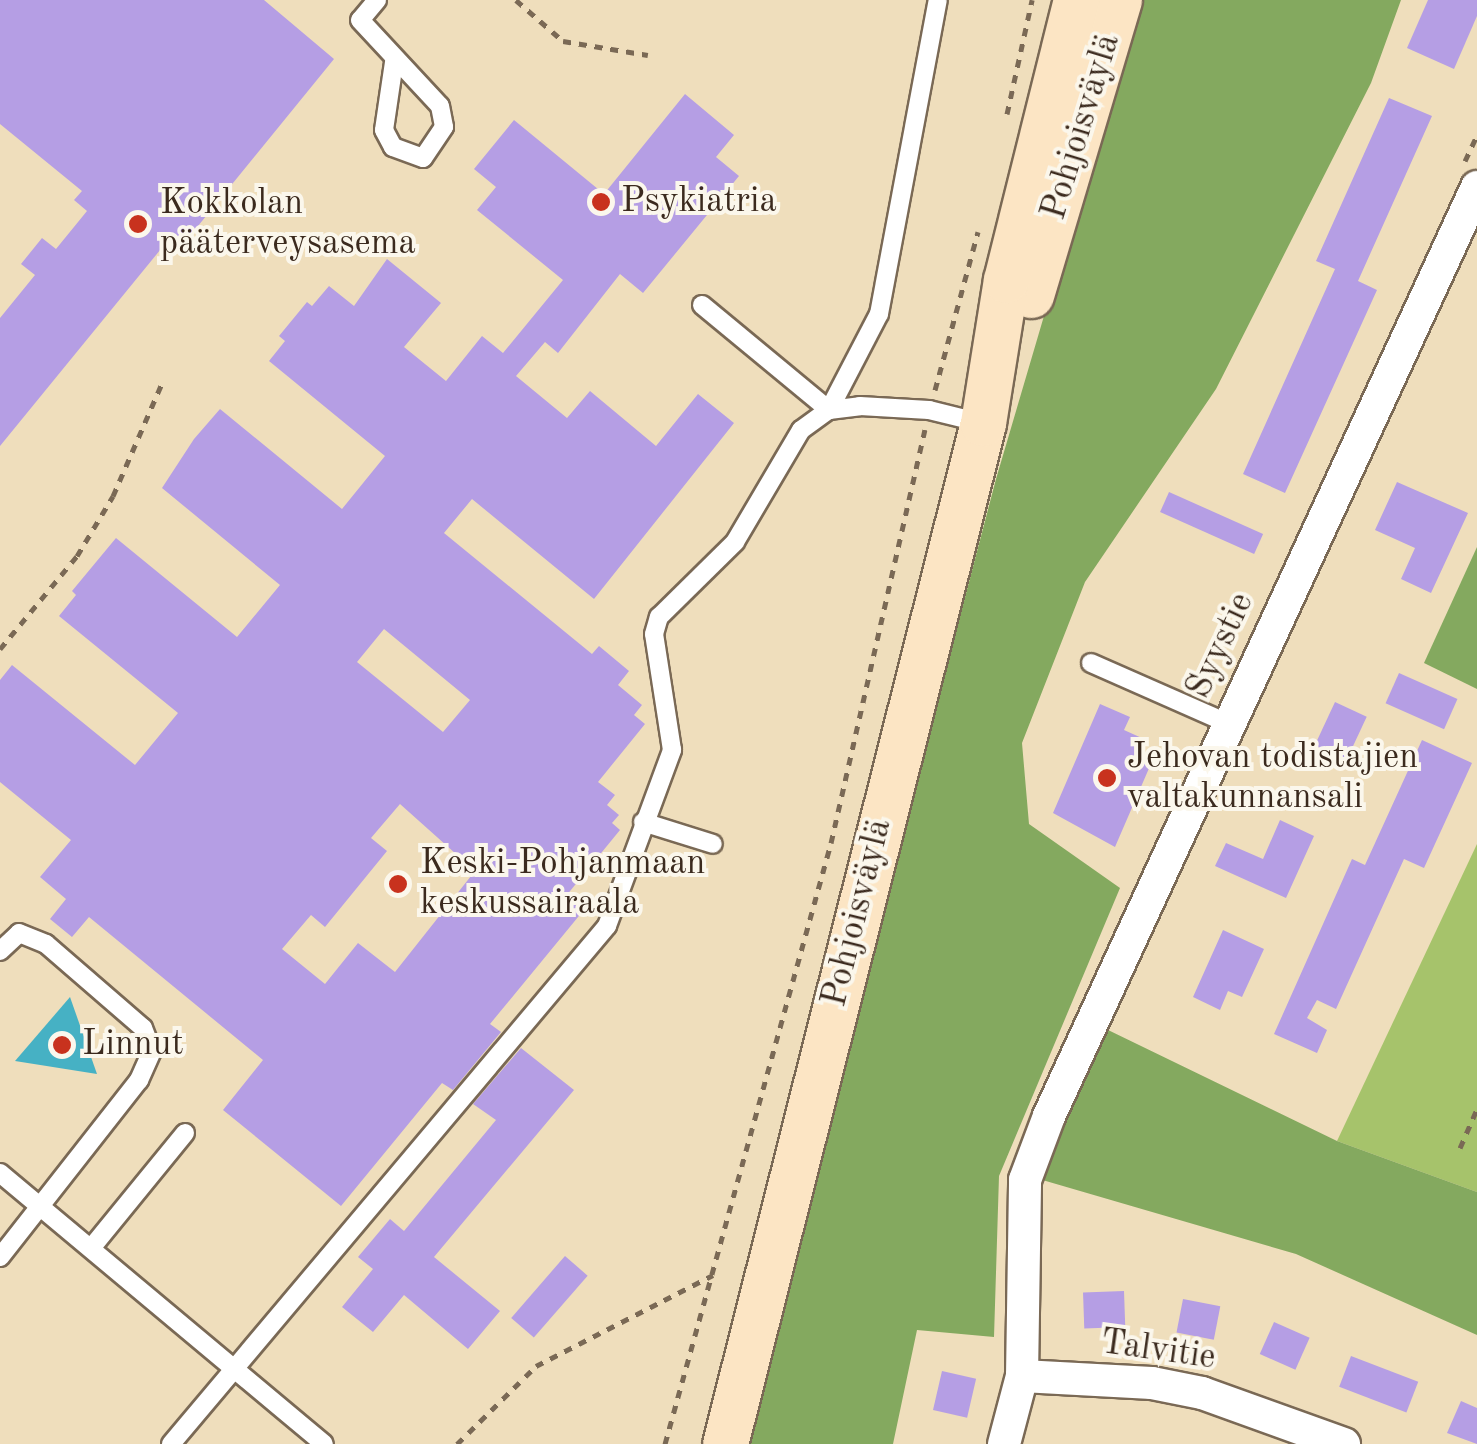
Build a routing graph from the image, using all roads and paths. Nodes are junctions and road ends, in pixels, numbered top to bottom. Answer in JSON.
{"nodes":[{"id":1,"x":376,"y":0,"type":"edge"},
{"id":2,"x":516,"y":0,"type":"edge"},
{"id":3,"x":938,"y":0,"type":"edge"},
{"id":4,"x":1032,"y":0,"type":"edge"},
{"id":5,"x":1076,"y":0,"type":"edge"},
{"id":6,"x":1119,"y":0,"type":"edge"},
{"id":7,"x":648,"y":55,"type":"dead end"},
{"id":8,"x":394,"y":62,"type":"junction"},
{"id":9,"x":1006,"y":119,"type":"dead end"},
{"id":10,"x":1477,"y":187,"type":"edge"},
{"id":11,"x":979,"y":226,"type":"dead end"},
{"id":12,"x":702,"y":305,"type":"dead end"},
{"id":13,"x":163,"y":381,"type":"dead end"},
{"id":14,"x":830,"y":410,"type":"junction"},
{"id":15,"x":930,"y":410,"type":"junction"},
{"id":16,"x":983,"y":424,"type":"junction"},
{"id":17,"x":0,"y":649,"type":"edge"},
{"id":18,"x":1091,"y":664,"type":"dead end"},
{"id":19,"x":1229,"y":724,"type":"junction"},
{"id":20,"x":643,"y":822,"type":"junction"},
{"id":21,"x":712,"y":844,"type":"dead end"},
{"id":22,"x":0,"y":952,"type":"edge"},
{"id":23,"x":1477,"y":1109,"type":"edge"},
{"id":24,"x":185,"y":1133,"type":"dead end"},
{"id":25,"x":1460,"y":1148,"type":"dead end"},
{"id":26,"x":0,"y":1174,"type":"edge"},
{"id":27,"x":42,"y":1205,"type":"junction"},
{"id":28,"x":92,"y":1247,"type":"junction"},
{"id":29,"x":0,"y":1257,"type":"edge"},
{"id":30,"x":713,"y":1275,"type":"junction"},
{"id":31,"x":235,"y":1364,"type":"junction"},
{"id":32,"x":1022,"y":1376,"type":"junction"},
{"id":33,"x":725,"y":1430,"type":"edge"},
{"id":34,"x":171,"y":1444,"type":"edge"},
{"id":35,"x":324,"y":1444,"type":"edge"},
{"id":36,"x":457,"y":1444,"type":"edge"},
{"id":37,"x":664,"y":1444,"type":"edge"},
{"id":38,"x":1004,"y":1444,"type":"edge"},
{"id":39,"x":1344,"y":1444,"type":"edge"}],
"edges":[{"from":1,"to":8,"type":"lane"},
{"from":2,"to":7,"type":"path"},
{"from":3,"to":14,"type":"lane"},
{"from":4,"to":9,"type":"path"},
{"from":5,"to":16,"type":"main road","name":"Pohjoisväylä"},
{"from":6,"to":16,"type":"main road","name":"Pohjoisväylä"},
{"from":8,"to":8,"type":"lane"},
{"from":10,"to":19,"type":"street","name":"Syystie"},
{"from":11,"to":15,"type":"path"},
{"from":12,"to":14,"type":"lane"},
{"from":13,"to":17,"type":"path"},
{"from":14,"to":15,"type":"lane"},
{"from":14,"to":20,"type":"lane"},
{"from":15,"to":16,"type":"lane"},
{"from":15,"to":30,"type":"path"},
{"from":16,"to":33,"type":"main road","name":"Pohjoisväylä"},
{"from":18,"to":19,"type":"lane"},
{"from":19,"to":32,"type":"street","name":"Syystie"},
{"from":20,"to":21,"type":"lane"},
{"from":20,"to":31,"type":"lane"},
{"from":22,"to":27,"type":"lane"},
{"from":23,"to":25,"type":"path"},
{"from":24,"to":28,"type":"lane"},
{"from":26,"to":27,"type":"lane"},
{"from":27,"to":28,"type":"lane"},
{"from":27,"to":29,"type":"lane"},
{"from":28,"to":31,"type":"lane"},
{"from":30,"to":36,"type":"path"},
{"from":30,"to":37,"type":"path"},
{"from":31,"to":34,"type":"lane"},
{"from":31,"to":35,"type":"lane"},
{"from":32,"to":38,"type":"street"},
{"from":32,"to":39,"type":"street","name":"Talvitie"}]}
